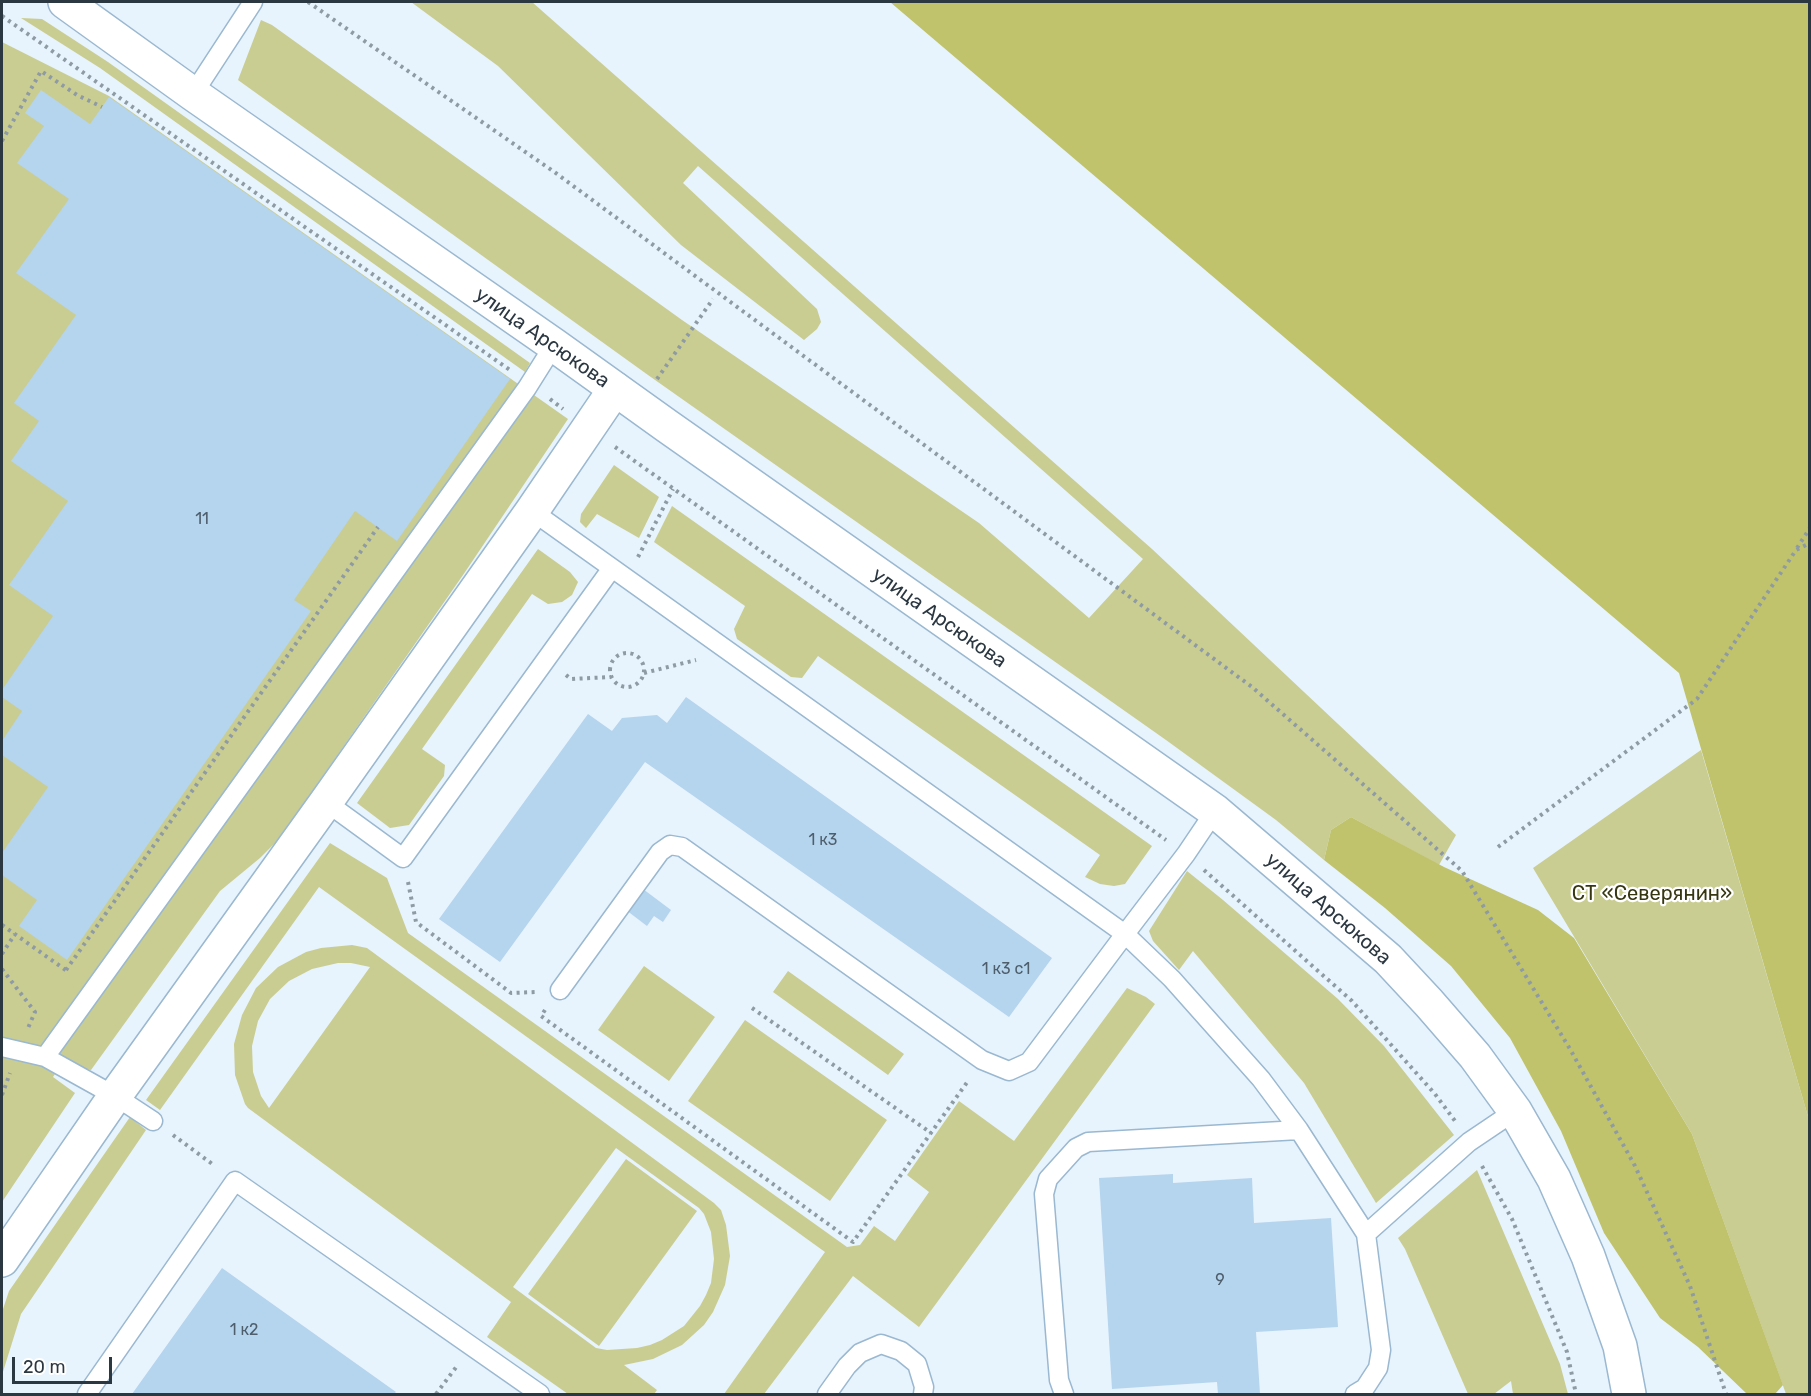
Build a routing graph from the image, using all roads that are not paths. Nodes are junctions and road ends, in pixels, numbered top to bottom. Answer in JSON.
{"nodes":[{"id":1,"x":65,"y":2,"type":"edge"},
{"id":2,"x":253,"y":2,"type":"edge"},
{"id":3,"x":193,"y":94,"type":"junction"},
{"id":4,"x":555,"y":345,"type":"junction"},
{"id":5,"x":615,"y":389,"type":"junction"},
{"id":6,"x":532,"y":511,"type":"junction"},
{"id":7,"x":620,"y":574,"type":"junction"},
{"id":8,"x":326,"y":802,"type":"junction"},
{"id":9,"x":1215,"y":811,"type":"junction"},
{"id":10,"x":1125,"y":934,"type":"junction"},
{"id":11,"x":560,"y":990,"type":"road end"},
{"id":12,"x":10,"y":1049,"type":"edge"},
{"id":13,"x":45,"y":1057,"type":"junction"},
{"id":14,"x":115,"y":1096,"type":"junction"},
{"id":15,"x":1515,"y":1111,"type":"junction"},
{"id":16,"x":153,"y":1120,"type":"road end"},
{"id":17,"x":1299,"y":1130,"type":"junction"},
{"id":18,"x":1366,"y":1234,"type":"junction"},
{"id":19,"x":2,"y":1260,"type":"edge"},
{"id":20,"x":87,"y":1395,"type":"edge"},
{"id":21,"x":540,"y":1395,"type":"edge"},
{"id":22,"x":827,"y":1395,"type":"edge"},
{"id":23,"x":923,"y":1395,"type":"edge"},
{"id":24,"x":1064,"y":1395,"type":"edge"},
{"id":25,"x":1355,"y":1395,"type":"edge"},
{"id":26,"x":1629,"y":1395,"type":"edge"}],
"edges":[{"from":1,"to":3,"type":"street","name":"улица Арсюкова"},
{"from":2,"to":3,"type":"lane"},
{"from":3,"to":4,"type":"street","name":"улица Арсюкова"},
{"from":4,"to":5,"type":"street","name":"улица Арсюкова"},
{"from":4,"to":13,"type":"lane"},
{"from":5,"to":6,"type":"street"},
{"from":5,"to":9,"type":"street","name":"улица Арсюкова"},
{"from":6,"to":7,"type":"lane"},
{"from":6,"to":8,"type":"street"},
{"from":7,"to":8,"type":"lane"},
{"from":7,"to":10,"type":"lane"},
{"from":8,"to":14,"type":"street"},
{"from":9,"to":10,"type":"lane"},
{"from":9,"to":15,"type":"street","name":"улица Арсюкова"},
{"from":10,"to":11,"type":"lane"},
{"from":10,"to":17,"type":"lane"},
{"from":12,"to":13,"type":"lane"},
{"from":13,"to":14,"type":"lane"},
{"from":14,"to":16,"type":"lane"},
{"from":14,"to":19,"type":"street"},
{"from":15,"to":18,"type":"lane"},
{"from":15,"to":26,"type":"street","name":"улица Арсюкова"},
{"from":17,"to":18,"type":"lane"},
{"from":17,"to":24,"type":"lane"},
{"from":18,"to":25,"type":"lane"},
{"from":20,"to":21,"type":"lane"},
{"from":22,"to":23,"type":"lane"}]}
